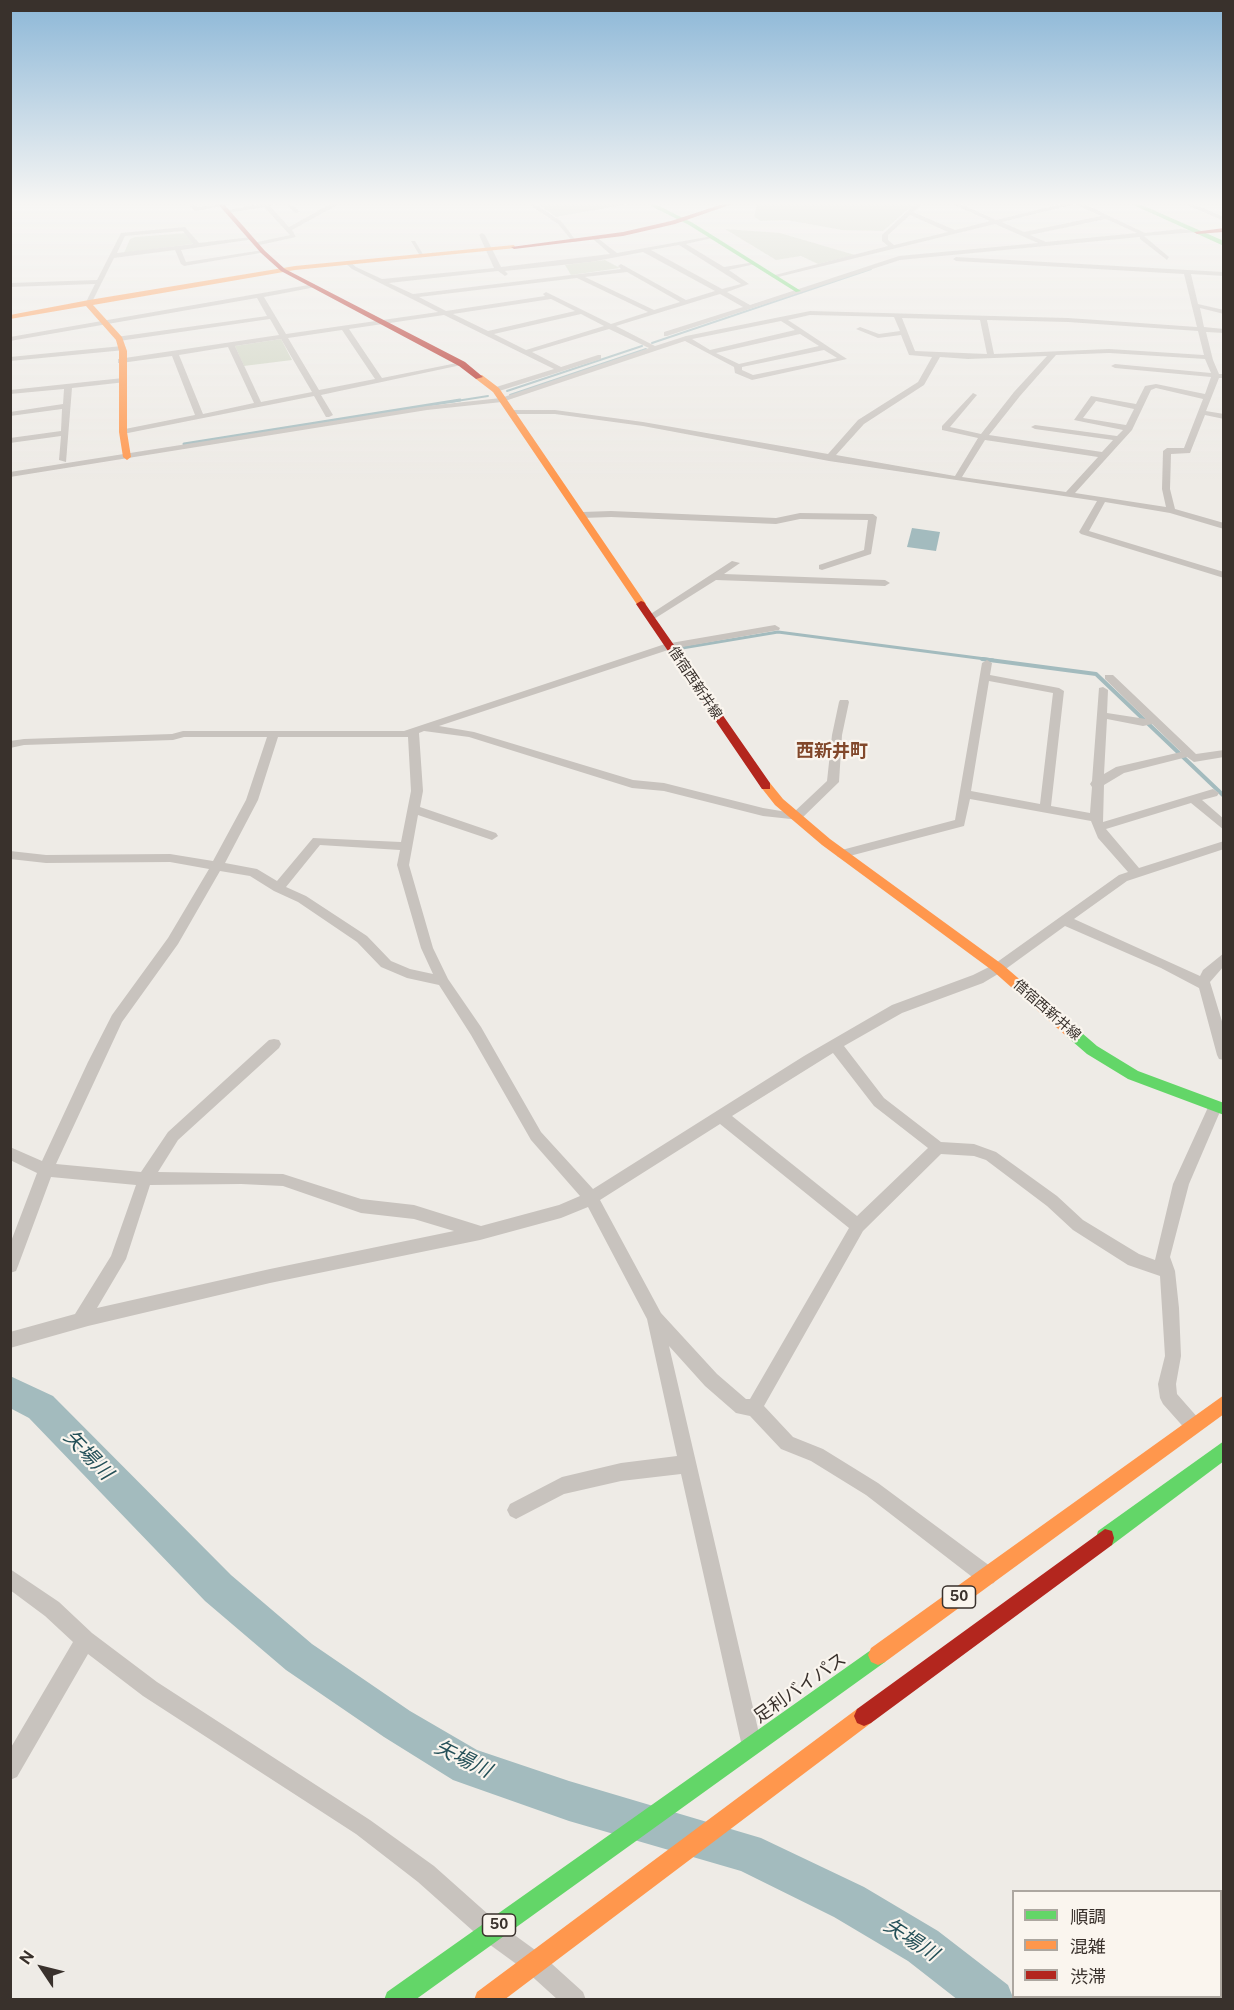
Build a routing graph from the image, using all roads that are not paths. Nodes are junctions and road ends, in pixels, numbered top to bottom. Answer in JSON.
{"nodes":[{"id":1,"x":92,"y":297,"type":"edge"},
{"id":2,"x":121,"y":297,"type":"edge"},
{"id":3,"x":249,"y":297,"type":"edge"},
{"id":4,"x":260,"y":297,"type":"edge"},
{"id":5,"x":334,"y":297,"type":"edge"},
{"id":6,"x":416,"y":297,"type":"edge"},
{"id":7,"x":552,"y":297,"type":"joint"},
{"id":8,"x":621,"y":297,"type":"edge"},
{"id":9,"x":675,"y":297,"type":"edge"},
{"id":10,"x":706,"y":297,"type":"edge"},
{"id":11,"x":731,"y":297,"type":"edge"},
{"id":12,"x":781,"y":297,"type":"edge"},
{"id":13,"x":1193,"y":297,"type":"edge"},
{"id":14,"x":89,"y":302,"type":"junction"},
{"id":15,"x":686,"y":303,"type":"junction"},
{"id":16,"x":1195,"y":305,"type":"junction"},
{"id":17,"x":750,"y":307,"type":"junction"},
{"id":18,"x":582,"y":312,"type":"junction"},
{"id":19,"x":1224,"y":312,"type":"edge"},
{"id":20,"x":447,"y":313,"type":"junction"},
{"id":21,"x":655,"y":313,"type":"junction"},
{"id":22,"x":897,"y":315,"type":"junction"},
{"id":23,"x":272,"y":316,"type":"junction"},
{"id":24,"x":10,"y":317,"type":"edge"},
{"id":25,"x":983,"y":317,"type":"junction"},
{"id":26,"x":781,"y":318,"type":"junction"},
{"id":27,"x":102,"y":322,"type":"junction"},
{"id":28,"x":384,"y":323,"type":"junction"},
{"id":29,"x":612,"y":326,"type":"junction"},
{"id":30,"x":345,"y":329,"type":"junction"},
{"id":31,"x":860,"y":329,"type":"dead end"},
{"id":32,"x":1201,"y":330,"type":"junction"},
{"id":33,"x":802,"y":331,"type":"junction"},
{"id":34,"x":1224,"y":331,"type":"edge"},
{"id":35,"x":489,"y":333,"type":"junction"},
{"id":36,"x":904,"y":333,"type":"junction"},
{"id":37,"x":664,"y":335,"type":"dead end"},
{"id":38,"x":285,"y":338,"type":"junction"},
{"id":39,"x":686,"y":338,"type":"junction"},
{"id":40,"x":10,"y":339,"type":"edge"},
{"id":41,"x":653,"y":339,"type":"dead end"},
{"id":42,"x":643,"y":342,"type":"junction"},
{"id":43,"x":231,"y":346,"type":"junction"},
{"id":44,"x":633,"y":346,"type":"dead end"},
{"id":45,"x":827,"y":347,"type":"junction"},
{"id":46,"x":654,"y":348,"type":"junction"},
{"id":47,"x":121,"y":350,"type":"junction"},
{"id":48,"x":526,"y":352,"type":"junction"},
{"id":49,"x":709,"y":352,"type":"junction"},
{"id":50,"x":1054,"y":352,"type":"junction"},
{"id":51,"x":175,"y":353,"type":"junction"},
{"id":52,"x":938,"y":355,"type":"junction"},
{"id":53,"x":991,"y":355,"type":"junction"},
{"id":54,"x":603,"y":356,"type":"dead end"},
{"id":55,"x":10,"y":359,"type":"edge"},
{"id":56,"x":1211,"y":360,"type":"junction"},
{"id":57,"x":462,"y":364,"type":"junction"},
{"id":58,"x":738,"y":366,"type":"junction"},
{"id":59,"x":1115,"y":366,"type":"dead end"},
{"id":60,"x":562,"y":369,"type":"junction"},
{"id":61,"x":1220,"y":375,"type":"edge"},
{"id":62,"x":123,"y":380,"type":"junction"},
{"id":63,"x":380,"y":380,"type":"junction"},
{"id":64,"x":68,"y":386,"type":"junction"},
{"id":65,"x":10,"y":392,"type":"edge"},
{"id":66,"x":318,"y":393,"type":"junction"},
{"id":67,"x":499,"y":395,"type":"junction"},
{"id":68,"x":973,"y":395,"type":"dead end"},
{"id":69,"x":1207,"y":397,"type":"junction"},
{"id":70,"x":259,"y":405,"type":"junction"},
{"id":71,"x":65,"y":406,"type":"junction"},
{"id":72,"x":1138,"y":407,"type":"junction"},
{"id":73,"x":511,"y":412,"type":"junction"},
{"id":74,"x":1202,"y":412,"type":"junction"},
{"id":75,"x":10,"y":414,"type":"edge"},
{"id":76,"x":329,"y":415,"type":"dead end"},
{"id":77,"x":200,"y":417,"type":"junction"},
{"id":78,"x":1224,"y":417,"type":"edge"},
{"id":79,"x":1035,"y":427,"type":"dead end"},
{"id":80,"x":1129,"y":428,"type":"junction"},
{"id":81,"x":123,"y":432,"type":"junction"},
{"id":82,"x":64,"y":433,"type":"junction"},
{"id":83,"x":983,"y":437,"type":"junction"},
{"id":84,"x":1120,"y":439,"type":"junction"},
{"id":85,"x":10,"y":441,"type":"edge"},
{"id":86,"x":127,"y":453,"type":"junction"},
{"id":87,"x":1103,"y":455,"type":"junction"},
{"id":88,"x":829,"y":458,"type":"junction"},
{"id":89,"x":63,"y":460,"type":"junction"},
{"id":90,"x":10,"y":469,"type":"edge"},
{"id":91,"x":10,"y":475,"type":"edge"},
{"id":92,"x":957,"y":479,"type":"junction"},
{"id":93,"x":1069,"y":494,"type":"junction"},
{"id":94,"x":1103,"y":499,"type":"junction"},
{"id":95,"x":1171,"y":511,"type":"junction"},
{"id":96,"x":582,"y":515,"type":"junction"},
{"id":97,"x":1224,"y":526,"type":"edge"},
{"id":98,"x":735,"y":563,"type":"dead end"},
{"id":99,"x":822,"y":567,"type":"dead end"},
{"id":100,"x":1224,"y":575,"type":"edge"},
{"id":101,"x":714,"y":576,"type":"junction"},
{"id":102,"x":885,"y":583,"type":"dead end"},
{"id":103,"x":651,"y":617,"type":"junction"},
{"id":104,"x":775,"y":628,"type":"dead end"},
{"id":105,"x":669,"y":646,"type":"junction"},
{"id":106,"x":987,"y":663,"type":"dead end"},
{"id":107,"x":985,"y":676,"type":"junction"},
{"id":108,"x":1109,"y":677,"type":"dead end"},
{"id":109,"x":1103,"y":690,"type":"dead end"},
{"id":110,"x":844,"y":702,"type":"dead end"},
{"id":111,"x":1101,"y":714,"type":"junction"},
{"id":112,"x":1154,"y":720,"type":"junction"},
{"id":113,"x":419,"y":730,"type":"junction"},
{"id":114,"x":273,"y":735,"type":"junction"},
{"id":115,"x":10,"y":745,"type":"edge"},
{"id":116,"x":1189,"y":753,"type":"junction"},
{"id":117,"x":1224,"y":753,"type":"edge"},
{"id":118,"x":1096,"y":784,"type":"junction"},
{"id":119,"x":1213,"y":793,"type":"dead end"},
{"id":120,"x":965,"y":794,"type":"junction"},
{"id":121,"x":1193,"y":799,"type":"junction"},
{"id":122,"x":414,"y":809,"type":"junction"},
{"id":123,"x":1046,"y":809,"type":"junction"},
{"id":124,"x":796,"y":817,"type":"junction"},
{"id":125,"x":1097,"y":822,"type":"junction"},
{"id":126,"x":1224,"y":826,"type":"edge"},
{"id":127,"x":492,"y":836,"type":"dead end"},
{"id":128,"x":1224,"y":845,"type":"edge"},
{"id":129,"x":405,"y":846,"type":"junction"},
{"id":130,"x":842,"y":854,"type":"junction"},
{"id":131,"x":10,"y":855,"type":"edge"},
{"id":132,"x":218,"y":864,"type":"junction"},
{"id":133,"x":1137,"y":874,"type":"junction"},
{"id":134,"x":278,"y":888,"type":"junction"},
{"id":135,"x":1064,"y":920,"type":"junction"},
{"id":136,"x":1224,"y":958,"type":"edge"},
{"id":137,"x":998,"y":968,"type":"junction"},
{"id":138,"x":442,"y":981,"type":"junction"},
{"id":139,"x":1202,"y":984,"type":"junction"},
{"id":140,"x":274,"y":1044,"type":"dead end"},
{"id":141,"x":835,"y":1045,"type":"junction"},
{"id":142,"x":1224,"y":1055,"type":"edge"},
{"id":143,"x":1219,"y":1108,"type":"edge"},
{"id":144,"x":721,"y":1116,"type":"junction"},
{"id":145,"x":938,"y":1148,"type":"junction"},
{"id":146,"x":10,"y":1153,"type":"edge"},
{"id":147,"x":46,"y":1170,"type":"junction"},
{"id":148,"x":145,"y":1179,"type":"junction"},
{"id":149,"x":591,"y":1198,"type":"junction"},
{"id":150,"x":858,"y":1226,"type":"junction"},
{"id":151,"x":480,"y":1233,"type":"junction"},
{"id":152,"x":10,"y":1266,"type":"edge"},
{"id":153,"x":1167,"y":1271,"type":"junction"},
{"id":154,"x":655,"y":1318,"type":"junction"},
{"id":155,"x":81,"y":1319,"type":"junction"},
{"id":156,"x":10,"y":1340,"type":"edge"},
{"id":157,"x":1224,"y":1402,"type":"edge"},
{"id":158,"x":754,"y":1408,"type":"junction"},
{"id":159,"x":1193,"y":1425,"type":"junction"},
{"id":160,"x":1224,"y":1450,"type":"edge"},
{"id":161,"x":689,"y":1464,"type":"junction"},
{"id":162,"x":516,"y":1510,"type":"dead end"},
{"id":163,"x":988,"y":1576,"type":"junction"},
{"id":164,"x":10,"y":1578,"type":"edge"},
{"id":165,"x":85,"y":1640,"type":"junction"},
{"id":166,"x":751,"y":1744,"type":"junction"},
{"id":167,"x":10,"y":1770,"type":"edge"},
{"id":168,"x":490,"y":1931,"type":"junction"},
{"id":169,"x":534,"y":1964,"type":"junction"},
{"id":170,"x":395,"y":2000,"type":"edge"},
{"id":171,"x":485,"y":2000,"type":"edge"},
{"id":172,"x":575,"y":2000,"type":"edge"}],
"edges":[{"from":1,"to":14,"type":"street"},
{"from":2,"to":14,"type":"main road"},
{"from":3,"to":27,"type":"street"},
{"from":4,"to":23,"type":"street"},
{"from":5,"to":28,"type":"main road","name":"借宿西新井線"},
{"from":6,"to":20,"type":"street"},
{"from":7,"to":18,"type":"street"},
{"from":7,"to":20,"type":"street"},
{"from":8,"to":21,"type":"street"},
{"from":9,"to":15,"type":"street"},
{"from":10,"to":15,"type":"street"},
{"from":11,"to":17,"type":"street"},
{"from":12,"to":17,"type":"street"},
{"from":13,"to":16,"type":"street"},
{"from":14,"to":24,"type":"main road"},
{"from":14,"to":27,"type":"main road"},
{"from":15,"to":21,"type":"street"},
{"from":16,"to":19,"type":"street"},
{"from":16,"to":32,"type":"street"},
{"from":17,"to":37,"type":"street"},
{"from":18,"to":29,"type":"street"},
{"from":18,"to":35,"type":"street"},
{"from":20,"to":28,"type":"street"},
{"from":20,"to":35,"type":"street"},
{"from":21,"to":29,"type":"street"},
{"from":22,"to":25,"type":"street"},
{"from":22,"to":26,"type":"street"},
{"from":22,"to":36,"type":"street"},
{"from":23,"to":38,"type":"street"},
{"from":23,"to":47,"type":"street"},
{"from":25,"to":32,"type":"street"},
{"from":25,"to":53,"type":"street"},
{"from":26,"to":33,"type":"street"},
{"from":26,"to":39,"type":"street"},
{"from":27,"to":40,"type":"street"},
{"from":27,"to":47,"type":"main road"},
{"from":28,"to":30,"type":"street"},
{"from":28,"to":57,"type":"main road","name":"借宿西新井線"},
{"from":29,"to":42,"type":"street"},
{"from":29,"to":48,"type":"street"},
{"from":30,"to":38,"type":"street"},
{"from":30,"to":63,"type":"street"},
{"from":31,"to":36,"type":"street"},
{"from":32,"to":34,"type":"street"},
{"from":32,"to":56,"type":"street"},
{"from":33,"to":45,"type":"street"},
{"from":33,"to":49,"type":"street"},
{"from":35,"to":48,"type":"street"},
{"from":36,"to":52,"type":"street"},
{"from":38,"to":43,"type":"street"},
{"from":38,"to":66,"type":"street"},
{"from":39,"to":46,"type":"street"},
{"from":39,"to":49,"type":"street"},
{"from":41,"to":42,"type":"street"},
{"from":42,"to":44,"type":"street"},
{"from":42,"to":46,"type":"street"},
{"from":43,"to":51,"type":"street"},
{"from":43,"to":70,"type":"street"},
{"from":45,"to":58,"type":"street"},
{"from":45,"to":58,"type":"street"},
{"from":46,"to":67,"type":"street"},
{"from":47,"to":51,"type":"street"},
{"from":47,"to":55,"type":"street"},
{"from":47,"to":62,"type":"main road"},
{"from":48,"to":60,"type":"street"},
{"from":49,"to":58,"type":"street"},
{"from":50,"to":53,"type":"street"},
{"from":50,"to":56,"type":"street"},
{"from":50,"to":83,"type":"street"},
{"from":51,"to":77,"type":"street"},
{"from":52,"to":53,"type":"street"},
{"from":52,"to":88,"type":"street"},
{"from":54,"to":60,"type":"street"},
{"from":56,"to":61,"type":"street"},
{"from":57,"to":63,"type":"street"},
{"from":57,"to":67,"type":"main road","name":"借宿西新井線"},
{"from":59,"to":61,"type":"street"},
{"from":60,"to":67,"type":"street"},
{"from":61,"to":69,"type":"street"},
{"from":62,"to":64,"type":"street"},
{"from":62,"to":81,"type":"main road"},
{"from":63,"to":66,"type":"street"},
{"from":64,"to":65,"type":"street"},
{"from":64,"to":71,"type":"street"},
{"from":66,"to":70,"type":"street"},
{"from":66,"to":76,"type":"street"},
{"from":67,"to":73,"type":"main road","name":"借宿西新井線"},
{"from":67,"to":86,"type":"street"},
{"from":68,"to":83,"type":"street"},
{"from":69,"to":72,"type":"street"},
{"from":69,"to":74,"type":"street"},
{"from":70,"to":77,"type":"street"},
{"from":71,"to":75,"type":"street"},
{"from":71,"to":82,"type":"street"},
{"from":72,"to":80,"type":"street"},
{"from":72,"to":80,"type":"street"},
{"from":73,"to":88,"type":"street"},
{"from":73,"to":96,"type":"main road","name":"借宿西新井線"},
{"from":74,"to":78,"type":"street"},
{"from":74,"to":95,"type":"street"},
{"from":77,"to":81,"type":"street"},
{"from":79,"to":84,"type":"street"},
{"from":80,"to":84,"type":"street"},
{"from":81,"to":86,"type":"main road"},
{"from":82,"to":85,"type":"street"},
{"from":82,"to":89,"type":"street"},
{"from":83,"to":87,"type":"street"},
{"from":83,"to":92,"type":"street"},
{"from":84,"to":87,"type":"street"},
{"from":86,"to":89,"type":"street"},
{"from":86,"to":91,"type":"street"},
{"from":87,"to":93,"type":"street"},
{"from":88,"to":92,"type":"street"},
{"from":89,"to":90,"type":"street"},
{"from":92,"to":93,"type":"street"},
{"from":93,"to":94,"type":"street"},
{"from":94,"to":95,"type":"street"},
{"from":94,"to":100,"type":"street"},
{"from":95,"to":97,"type":"street"},
{"from":96,"to":99,"type":"street"},
{"from":96,"to":103,"type":"main road","name":"借宿西新井線"},
{"from":98,"to":101,"type":"street"},
{"from":101,"to":102,"type":"street"},
{"from":101,"to":103,"type":"street"},
{"from":103,"to":105,"type":"main road","name":"借宿西新井線"},
{"from":104,"to":105,"type":"street"},
{"from":105,"to":113,"type":"street"},
{"from":105,"to":124,"type":"main road","name":"借宿西新井線"},
{"from":106,"to":107,"type":"street"},
{"from":107,"to":120,"type":"street"},
{"from":107,"to":123,"type":"street"},
{"from":108,"to":112,"type":"street"},
{"from":109,"to":111,"type":"street"},
{"from":110,"to":124,"type":"street"},
{"from":111,"to":112,"type":"street"},
{"from":111,"to":118,"type":"street"},
{"from":112,"to":116,"type":"street"},
{"from":113,"to":114,"type":"street"},
{"from":113,"to":122,"type":"street"},
{"from":113,"to":124,"type":"street"},
{"from":114,"to":115,"type":"street"},
{"from":114,"to":132,"type":"street"},
{"from":116,"to":117,"type":"street"},
{"from":116,"to":118,"type":"street"},
{"from":118,"to":125,"type":"street"},
{"from":119,"to":121,"type":"street"},
{"from":120,"to":123,"type":"street"},
{"from":120,"to":130,"type":"street"},
{"from":121,"to":125,"type":"street"},
{"from":121,"to":126,"type":"street"},
{"from":122,"to":127,"type":"street"},
{"from":122,"to":129,"type":"street"},
{"from":123,"to":125,"type":"street"},
{"from":124,"to":130,"type":"main road","name":"借宿西新井線"},
{"from":125,"to":133,"type":"street"},
{"from":128,"to":133,"type":"street"},
{"from":129,"to":134,"type":"street"},
{"from":129,"to":138,"type":"street"},
{"from":130,"to":137,"type":"main road","name":"借宿西新井線"},
{"from":131,"to":132,"type":"street"},
{"from":132,"to":134,"type":"street"},
{"from":132,"to":147,"type":"street"},
{"from":133,"to":135,"type":"street"},
{"from":134,"to":138,"type":"street"},
{"from":135,"to":137,"type":"street"},
{"from":135,"to":139,"type":"street"},
{"from":136,"to":139,"type":"street"},
{"from":137,"to":141,"type":"street"},
{"from":137,"to":143,"type":"main road","name":"借宿西新井線"},
{"from":138,"to":149,"type":"street"},
{"from":139,"to":142,"type":"street"},
{"from":140,"to":148,"type":"street"},
{"from":141,"to":144,"type":"street"},
{"from":141,"to":145,"type":"street"},
{"from":143,"to":153,"type":"street"},
{"from":144,"to":149,"type":"street"},
{"from":144,"to":150,"type":"street"},
{"from":145,"to":150,"type":"street"},
{"from":145,"to":153,"type":"street"},
{"from":146,"to":147,"type":"street"},
{"from":147,"to":148,"type":"street"},
{"from":147,"to":152,"type":"street"},
{"from":148,"to":151,"type":"street"},
{"from":148,"to":155,"type":"street"},
{"from":149,"to":151,"type":"street"},
{"from":149,"to":154,"type":"street"},
{"from":150,"to":158,"type":"street"},
{"from":151,"to":155,"type":"street"},
{"from":153,"to":159,"type":"street"},
{"from":154,"to":158,"type":"street"},
{"from":154,"to":161,"type":"street"},
{"from":155,"to":156,"type":"street"},
{"from":157,"to":159,"type":"main road","name":"足利バイパス","number":"50"},
{"from":158,"to":163,"type":"street"},
{"from":159,"to":163,"type":"main road","name":"足利バイパス","number":"50"},
{"from":160,"to":169,"type":"main road","number":"50"},
{"from":161,"to":162,"type":"street"},
{"from":161,"to":166,"type":"street"},
{"from":163,"to":166,"type":"main road","name":"足利バイパス","number":"50"},
{"from":164,"to":165,"type":"street"},
{"from":165,"to":167,"type":"street"},
{"from":165,"to":168,"type":"street"},
{"from":166,"to":168,"type":"main road","name":"足利バイパス","number":"50"},
{"from":168,"to":169,"type":"street"},
{"from":168,"to":170,"type":"main road","name":"足利バイパス","number":"50"},
{"from":169,"to":171,"type":"main road","number":"50"},
{"from":169,"to":172,"type":"street"}]}
